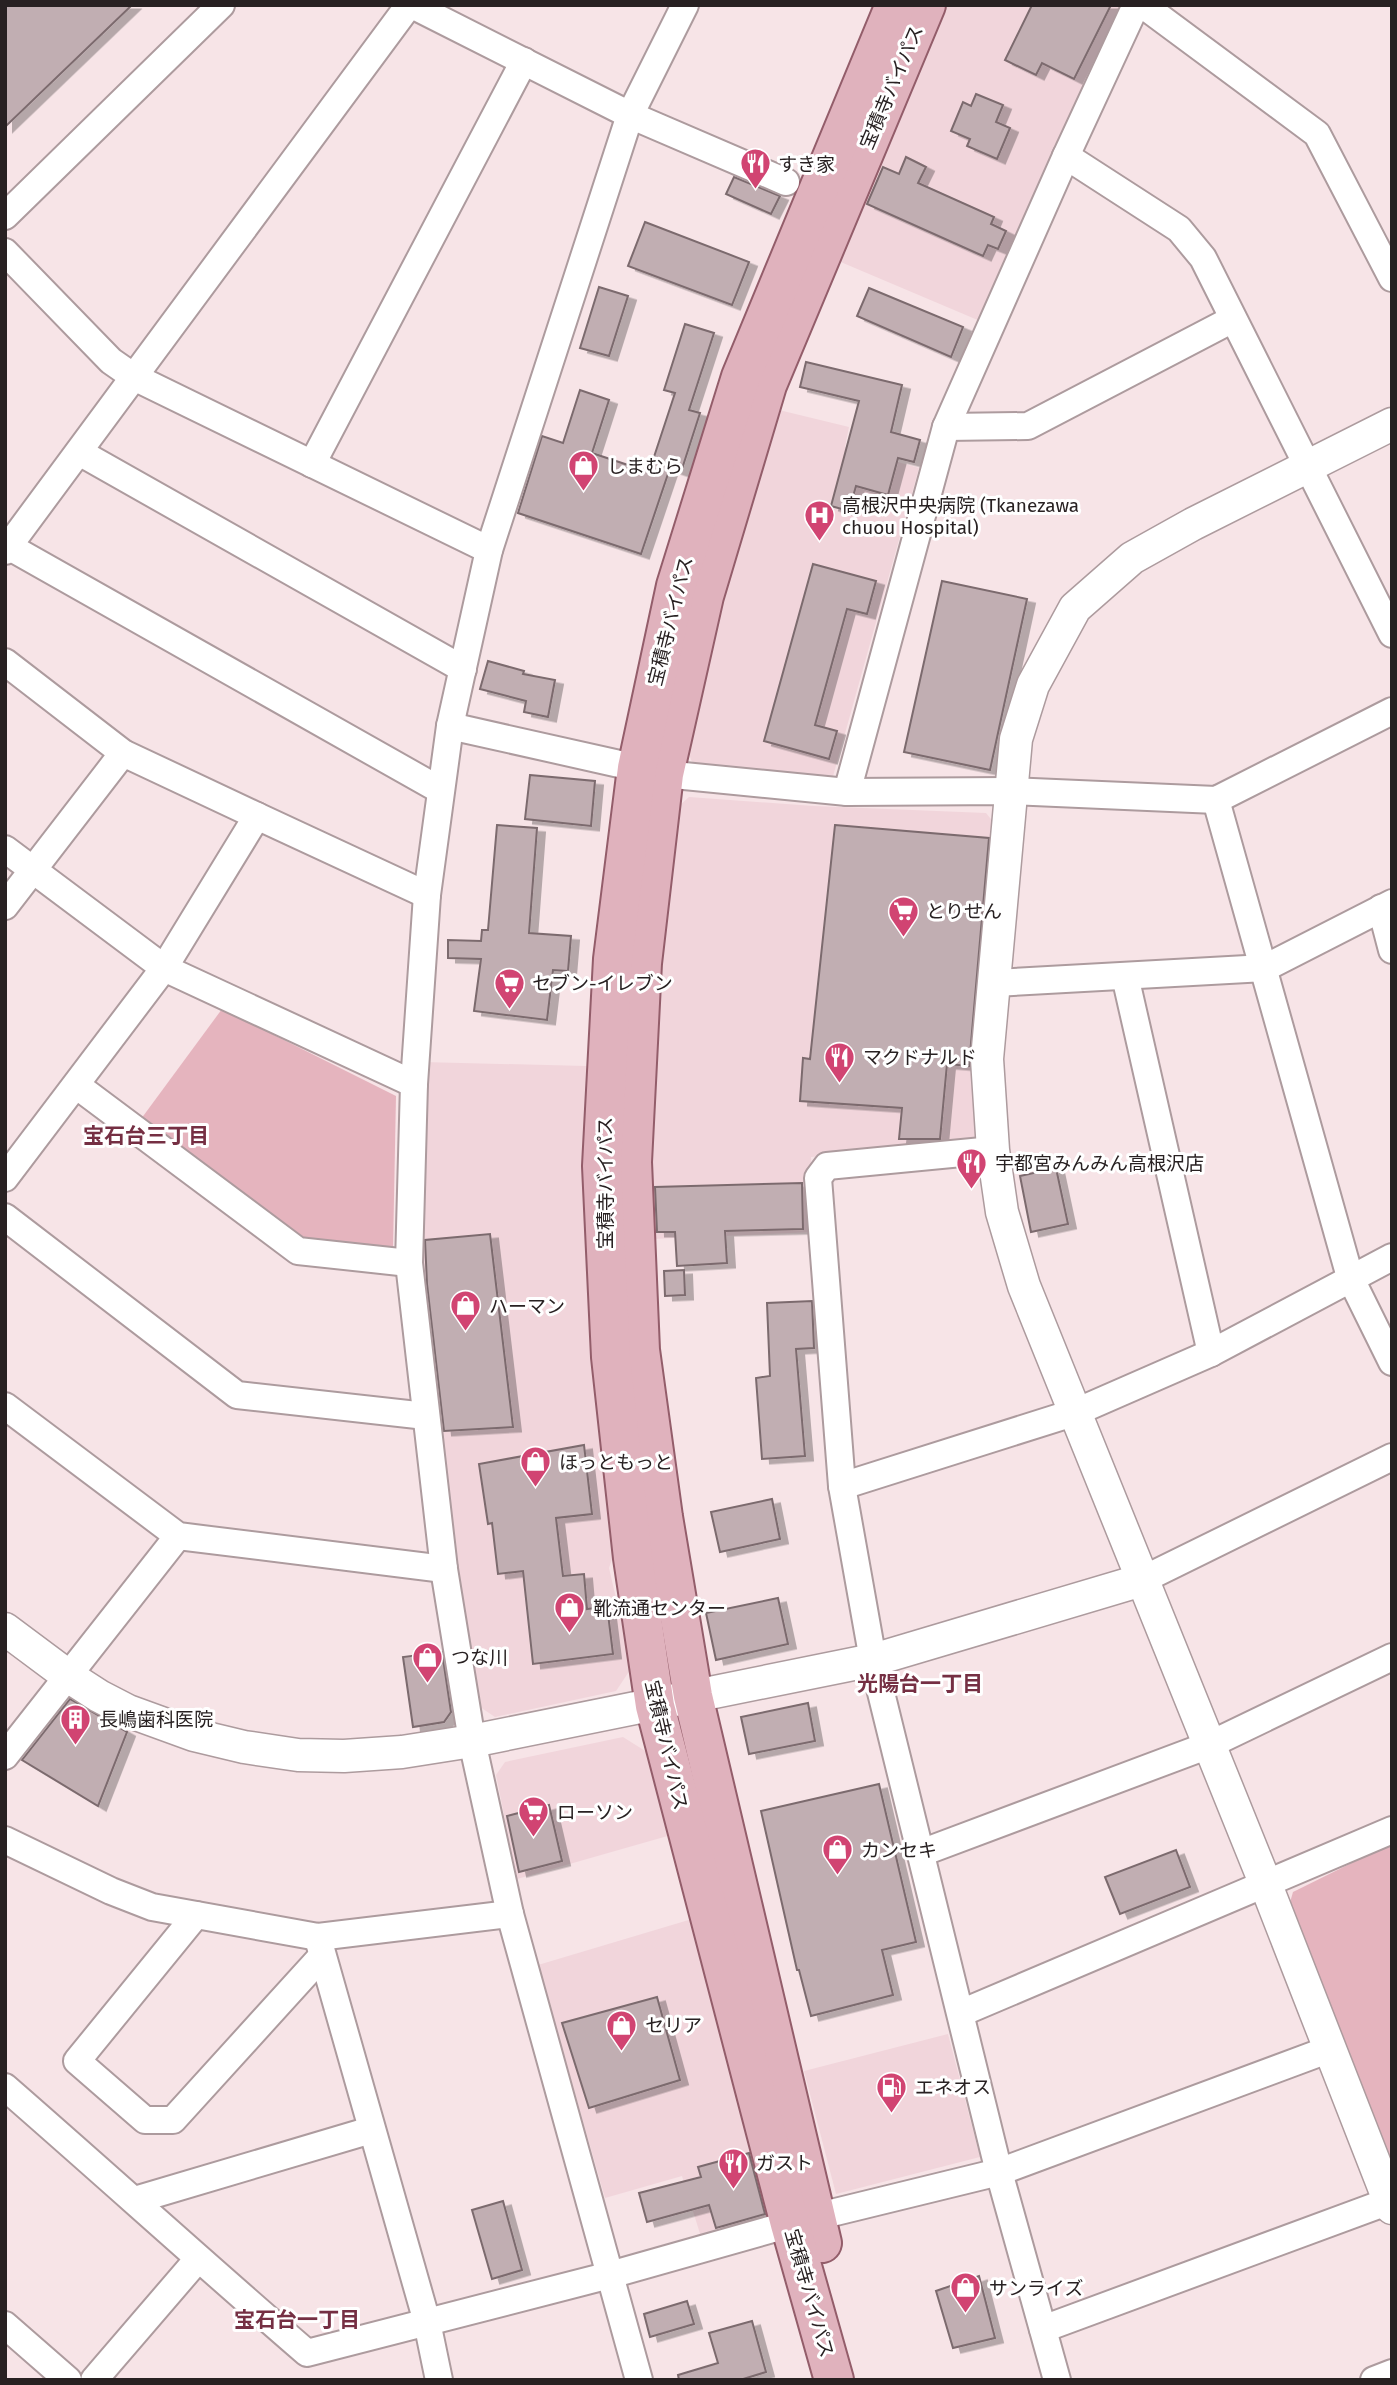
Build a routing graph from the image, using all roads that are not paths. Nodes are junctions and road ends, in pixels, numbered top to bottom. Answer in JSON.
{"nodes":[{"id":1,"x":221,"y":5,"type":"edge"},
{"id":2,"x":411,"y":5,"type":"edge"},
{"id":3,"x":685,"y":5,"type":"edge"},
{"id":4,"x":895,"y":5,"type":"edge"},
{"id":5,"x":926,"y":5,"type":"edge"},
{"id":6,"x":1136,"y":5,"type":"edge"},
{"id":7,"x":1143,"y":5,"type":"edge"},
{"id":8,"x":524,"y":61,"type":"junction"},
{"id":9,"x":630,"y":116,"type":"junction"},
{"id":10,"x":1066,"y":156,"type":"junction"},
{"id":11,"x":786,"y":182,"type":"dead end"},
{"id":12,"x":5,"y":216,"type":"edge"},
{"id":13,"x":5,"y":252,"type":"edge"},
{"id":14,"x":1392,"y":278,"type":"edge"},
{"id":15,"x":1233,"y":319,"type":"junction"},
{"id":16,"x":134,"y":377,"type":"junction"},
{"id":17,"x":1392,"y":424,"type":"edge"},
{"id":18,"x":946,"y":427,"type":"junction"},
{"id":19,"x":79,"y":452,"type":"junction"},
{"id":20,"x":312,"y":464,"type":"junction"},
{"id":21,"x":1307,"y":468,"type":"junction"},
{"id":22,"x":7,"y":548,"type":"edge"},
{"id":23,"x":489,"y":550,"type":"junction"},
{"id":24,"x":1392,"y":634,"type":"edge"},
{"id":25,"x":5,"y":662,"type":"edge"},
{"id":26,"x":463,"y":669,"type":"junction"},
{"id":27,"x":1392,"y":711,"type":"edge"},
{"id":28,"x":450,"y":726,"type":"junction"},
{"id":29,"x":123,"y":753,"type":"junction"},
{"id":30,"x":651,"y":771,"type":"junction"},
{"id":31,"x":440,"y":790,"type":"junction"},
{"id":32,"x":1010,"y":791,"type":"junction"},
{"id":33,"x":847,"y":792,"type":"junction"},
{"id":34,"x":1216,"y":800,"type":"junction"},
{"id":35,"x":257,"y":816,"type":"junction"},
{"id":36,"x":5,"y":849,"type":"edge"},
{"id":37,"x":32,"y":870,"type":"junction"},
{"id":38,"x":427,"y":895,"type":"junction"},
{"id":39,"x":1386,"y":905,"type":"edge"},
{"id":40,"x":5,"y":906,"type":"edge"},
{"id":41,"x":1392,"y":950,"type":"edge"},
{"id":42,"x":164,"y":968,"type":"junction"},
{"id":43,"x":1265,"y":968,"type":"junction"},
{"id":44,"x":1125,"y":976,"type":"junction"},
{"id":45,"x":995,"y":984,"type":"junction"},
{"id":46,"x":414,"y":1084,"type":"junction"},
{"id":47,"x":76,"y":1085,"type":"junction"},
{"id":48,"x":993,"y":1150,"type":"junction"},
{"id":49,"x":5,"y":1178,"type":"edge"},
{"id":50,"x":5,"y":1217,"type":"edge"},
{"id":51,"x":1392,"y":1257,"type":"edge"},
{"id":52,"x":409,"y":1263,"type":"junction"},
{"id":53,"x":1350,"y":1277,"type":"junction"},
{"id":54,"x":1211,"y":1353,"type":"junction"},
{"id":55,"x":1392,"y":1362,"type":"edge"},
{"id":56,"x":5,"y":1406,"type":"edge"},
{"id":57,"x":1076,"y":1412,"type":"junction"},
{"id":58,"x":426,"y":1416,"type":"junction"},
{"id":59,"x":1392,"y":1457,"type":"edge"},
{"id":60,"x":842,"y":1486,"type":"junction"},
{"id":61,"x":178,"y":1536,"type":"junction"},
{"id":62,"x":444,"y":1569,"type":"junction"},
{"id":63,"x":1142,"y":1580,"type":"junction"},
{"id":64,"x":5,"y":1629,"type":"edge"},
{"id":65,"x":1392,"y":1657,"type":"edge"},
{"id":66,"x":873,"y":1660,"type":"junction"},
{"id":67,"x":68,"y":1676,"type":"junction"},
{"id":68,"x":693,"y":1696,"type":"junction"},
{"id":69,"x":655,"y":1706,"type":"junction"},
{"id":70,"x":13,"y":1728,"type":"edge"},
{"id":71,"x":472,"y":1741,"type":"junction"},
{"id":72,"x":1209,"y":1745,"type":"junction"},
{"id":73,"x":5,"y":1756,"type":"edge"},
{"id":74,"x":1392,"y":1830,"type":"edge"},
{"id":75,"x":5,"y":1840,"type":"edge"},
{"id":76,"x":921,"y":1853,"type":"junction"},
{"id":77,"x":1266,"y":1885,"type":"junction"},
{"id":78,"x":196,"y":1914,"type":"junction"},
{"id":79,"x":510,"y":1914,"type":"junction"},
{"id":80,"x":320,"y":1946,"type":"junction"},
{"id":81,"x":961,"y":2013,"type":"junction"},
{"id":82,"x":1331,"y":2049,"type":"junction"},
{"id":83,"x":5,"y":2087,"type":"edge"},
{"id":84,"x":371,"y":2130,"type":"junction"},
{"id":85,"x":999,"y":2172,"type":"junction"},
{"id":86,"x":135,"y":2200,"type":"junction"},
{"id":87,"x":1391,"y":2203,"type":"edge"},
{"id":88,"x":803,"y":2221,"type":"junction"},
{"id":89,"x":198,"y":2259,"type":"junction"},
{"id":90,"x":610,"y":2275,"type":"junction"},
{"id":91,"x":427,"y":2322,"type":"junction"},
{"id":92,"x":5,"y":2325,"type":"edge"},
{"id":93,"x":1042,"y":2329,"type":"junction"},
{"id":94,"x":1392,"y":2373,"type":"edge"},
{"id":95,"x":68,"y":2380,"type":"edge"},
{"id":96,"x":94,"y":2380,"type":"edge"},
{"id":97,"x":439,"y":2380,"type":"edge"},
{"id":98,"x":639,"y":2380,"type":"edge"},
{"id":99,"x":834,"y":2380,"type":"edge"},
{"id":100,"x":860,"y":2380,"type":"edge"},
{"id":101,"x":1057,"y":2380,"type":"edge"},
{"id":102,"x":1374,"y":2380,"type":"edge"}],
"edges":[{"from":1,"to":12,"type":"street"},
{"from":2,"to":8,"type":"street"},
{"from":2,"to":16,"type":"street"},
{"from":3,"to":9,"type":"street"},
{"from":4,"to":30,"type":"main road","name":"宝積寺バイパス"},
{"from":5,"to":30,"type":"main road","name":"宝積寺バイパス"},
{"from":6,"to":10,"type":"street"},
{"from":7,"to":14,"type":"street"},
{"from":8,"to":9,"type":"street"},
{"from":8,"to":20,"type":"street"},
{"from":9,"to":11,"type":"street"},
{"from":9,"to":23,"type":"street"},
{"from":10,"to":15,"type":"street"},
{"from":10,"to":18,"type":"street"},
{"from":13,"to":16,"type":"street"},
{"from":15,"to":18,"type":"street"},
{"from":15,"to":21,"type":"street"},
{"from":16,"to":19,"type":"street"},
{"from":16,"to":20,"type":"street"},
{"from":17,"to":21,"type":"street"},
{"from":18,"to":33,"type":"street"},
{"from":19,"to":22,"type":"street"},
{"from":19,"to":26,"type":"street"},
{"from":20,"to":23,"type":"street"},
{"from":21,"to":24,"type":"street"},
{"from":21,"to":32,"type":"street"},
{"from":22,"to":31,"type":"street"},
{"from":23,"to":26,"type":"street"},
{"from":25,"to":29,"type":"street"},
{"from":26,"to":28,"type":"street"},
{"from":27,"to":34,"type":"street"},
{"from":28,"to":30,"type":"street"},
{"from":28,"to":31,"type":"street"},
{"from":29,"to":35,"type":"street"},
{"from":29,"to":37,"type":"street"},
{"from":30,"to":33,"type":"street"},
{"from":30,"to":68,"type":"main road","name":"宝積寺バイパス"},
{"from":30,"to":69,"type":"main road","name":"宝積寺バイパス"},
{"from":31,"to":38,"type":"street"},
{"from":32,"to":33,"type":"street"},
{"from":32,"to":34,"type":"street"},
{"from":32,"to":45,"type":"street"},
{"from":34,"to":43,"type":"street"},
{"from":35,"to":38,"type":"street"},
{"from":35,"to":42,"type":"street"},
{"from":36,"to":37,"type":"street"},
{"from":37,"to":40,"type":"street"},
{"from":37,"to":42,"type":"street"},
{"from":38,"to":46,"type":"street"},
{"from":39,"to":41,"type":"street"},
{"from":39,"to":43,"type":"street"},
{"from":42,"to":46,"type":"street"},
{"from":42,"to":47,"type":"street"},
{"from":43,"to":44,"type":"street"},
{"from":43,"to":53,"type":"street"},
{"from":44,"to":45,"type":"street"},
{"from":44,"to":54,"type":"street"},
{"from":45,"to":48,"type":"street"},
{"from":46,"to":52,"type":"street"},
{"from":47,"to":49,"type":"street"},
{"from":47,"to":52,"type":"street"},
{"from":48,"to":57,"type":"street"},
{"from":48,"to":60,"type":"street"},
{"from":50,"to":58,"type":"street"},
{"from":51,"to":53,"type":"street"},
{"from":52,"to":58,"type":"street"},
{"from":53,"to":54,"type":"street"},
{"from":53,"to":55,"type":"street"},
{"from":54,"to":57,"type":"street"},
{"from":56,"to":61,"type":"street"},
{"from":57,"to":60,"type":"street"},
{"from":57,"to":63,"type":"street"},
{"from":58,"to":62,"type":"street"},
{"from":59,"to":63,"type":"street"},
{"from":60,"to":66,"type":"street"},
{"from":61,"to":62,"type":"street"},
{"from":61,"to":67,"type":"street"},
{"from":62,"to":71,"type":"street"},
{"from":63,"to":66,"type":"street"},
{"from":63,"to":72,"type":"street"},
{"from":64,"to":67,"type":"street"},
{"from":65,"to":72,"type":"street"},
{"from":66,"to":68,"type":"street"},
{"from":66,"to":76,"type":"street"},
{"from":67,"to":70,"type":"street"},
{"from":67,"to":71,"type":"street"},
{"from":68,"to":69,"type":"street"},
{"from":68,"to":88,"type":"main road","name":"宝積寺バイパス"},
{"from":69,"to":71,"type":"street"},
{"from":69,"to":88,"type":"main road","name":"宝積寺バイパス"},
{"from":70,"to":73,"type":"street"},
{"from":71,"to":79,"type":"street"},
{"from":72,"to":76,"type":"street"},
{"from":72,"to":77,"type":"street"},
{"from":74,"to":77,"type":"street"},
{"from":75,"to":78,"type":"street"},
{"from":76,"to":81,"type":"street"},
{"from":77,"to":81,"type":"street"},
{"from":77,"to":82,"type":"street"},
{"from":78,"to":80,"type":"street"},
{"from":78,"to":80,"type":"street"},
{"from":79,"to":80,"type":"street"},
{"from":79,"to":90,"type":"street"},
{"from":80,"to":84,"type":"street"},
{"from":81,"to":85,"type":"street"},
{"from":82,"to":85,"type":"street"},
{"from":82,"to":87,"type":"street"},
{"from":83,"to":86,"type":"street"},
{"from":84,"to":86,"type":"street"},
{"from":84,"to":91,"type":"street"},
{"from":85,"to":88,"type":"street"},
{"from":85,"to":93,"type":"street"},
{"from":86,"to":89,"type":"street"},
{"from":87,"to":93,"type":"street"},
{"from":88,"to":90,"type":"street"},
{"from":88,"to":99,"type":"main road","name":"宝積寺バイパス"},
{"from":88,"to":100,"type":"main road","name":"宝積寺バイパス"},
{"from":89,"to":91,"type":"street"},
{"from":89,"to":96,"type":"street"},
{"from":90,"to":91,"type":"street"},
{"from":90,"to":98,"type":"street"},
{"from":91,"to":97,"type":"street"},
{"from":92,"to":95,"type":"street"},
{"from":93,"to":101,"type":"street"},
{"from":94,"to":102,"type":"street"}]}
